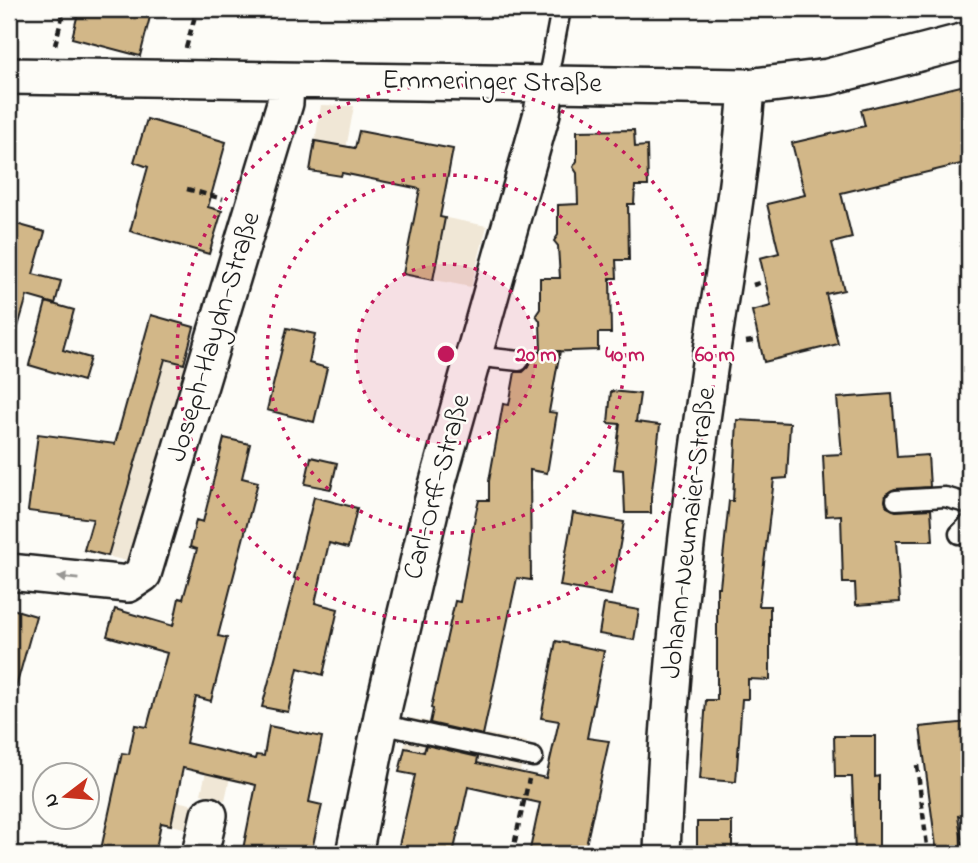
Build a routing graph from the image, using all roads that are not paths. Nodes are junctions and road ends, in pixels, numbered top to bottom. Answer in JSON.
{"nodes":[{"id":1,"x":561,"y":9,"type":"edge"},
{"id":2,"x":969,"y":40,"type":"edge"},
{"id":3,"x":9,"y":76,"type":"edge"},
{"id":4,"x":286,"y":81,"type":"junction"},
{"id":5,"x":547,"y":83,"type":"junction"},
{"id":6,"x":747,"y":87,"type":"junction"},
{"id":7,"x":473,"y":356,"type":"junction"},
{"id":8,"x":519,"y":361,"type":"dead end"},
{"id":9,"x":896,"y":500,"type":"dead end"},
{"id":10,"x":969,"y":504,"type":"edge"},
{"id":11,"x":9,"y":572,"type":"edge"},
{"id":12,"x":380,"y":724,"type":"junction"},
{"id":13,"x":533,"y":757,"type":"road end"},
{"id":14,"x":209,"y":815,"type":"dead end"},
{"id":15,"x":200,"y":854,"type":"edge"},
{"id":16,"x":354,"y":854,"type":"edge"},
{"id":17,"x":662,"y":854,"type":"edge"}],
"edges":[{"from":1,"to":5,"type":"lane"},
{"from":2,"to":6,"type":"street","name":"Emmeringer Straße"},
{"from":3,"to":4,"type":"street","name":"Emmeringer Straße"},
{"from":4,"to":5,"type":"street","name":"Emmeringer Straße"},
{"from":4,"to":11,"type":"street","name":"Joseph-Haydn-Straße","one_way":true},
{"from":5,"to":6,"type":"street","name":"Emmeringer Straße"},
{"from":5,"to":7,"type":"street","name":"Carl-Orff-Straße"},
{"from":6,"to":17,"type":"street","name":"Johann-Neumaier-Straße"},
{"from":7,"to":8,"type":"lane"},
{"from":7,"to":12,"type":"street","name":"Carl-Orff-Straße"},
{"from":9,"to":10,"type":"lane"},
{"from":12,"to":13,"type":"lane"},
{"from":12,"to":16,"type":"street","name":"Carl-Orff-Straße"},
{"from":14,"to":15,"type":"street"}]}
